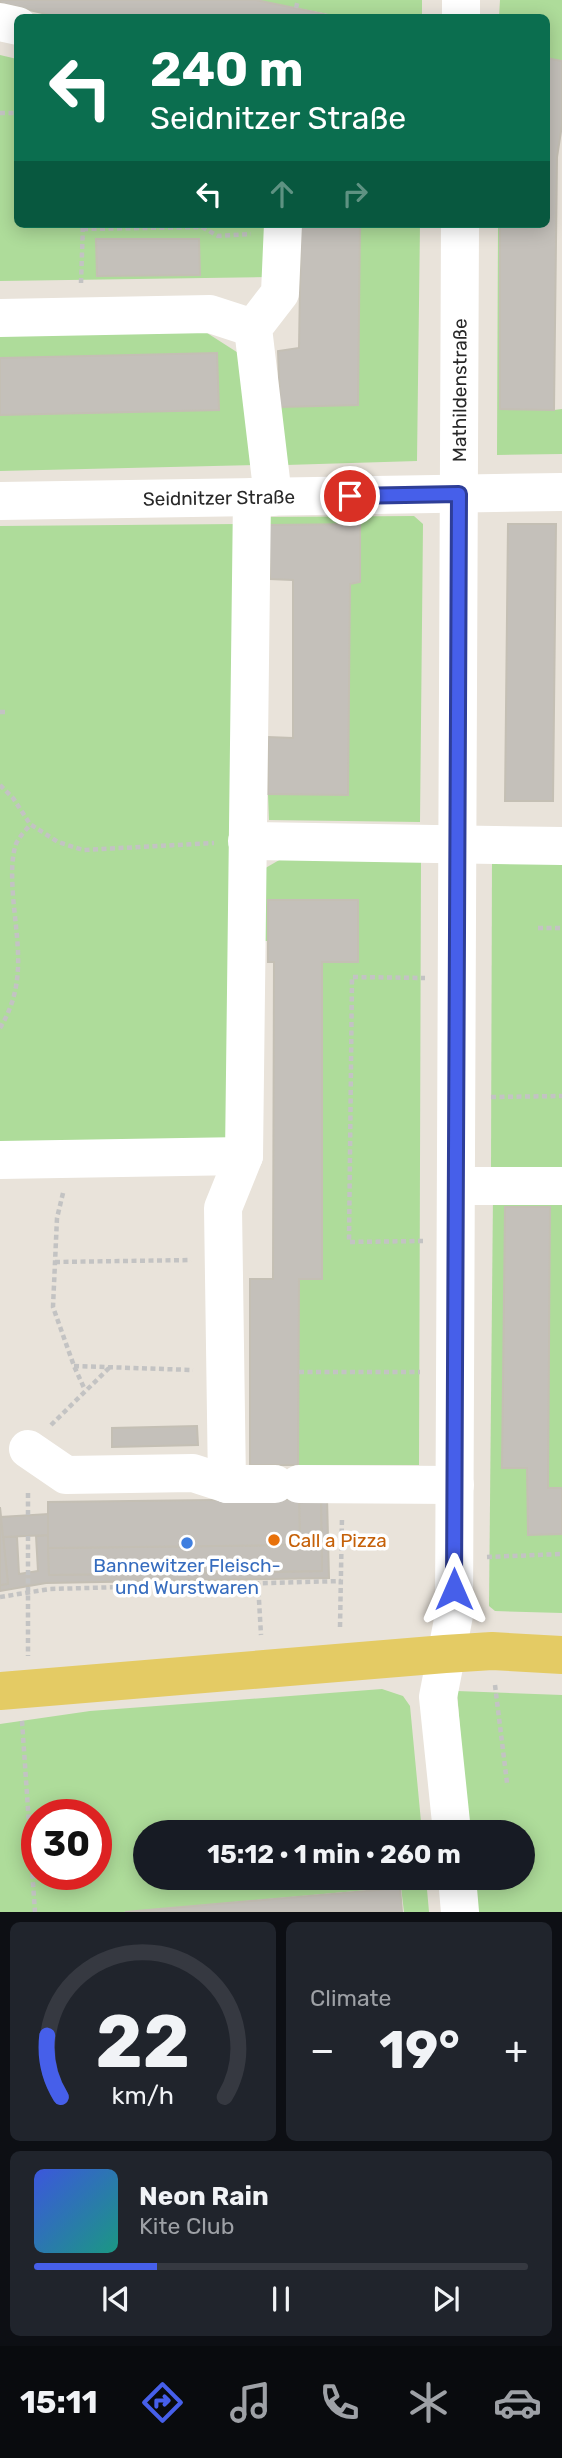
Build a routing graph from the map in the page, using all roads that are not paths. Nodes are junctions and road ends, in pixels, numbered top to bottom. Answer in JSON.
{"nodes":[{"id":1,"x":283,"y":228,"type":"edge"},
{"id":2,"x":460,"y":228,"type":"edge"},
{"id":3,"x":0,"y":318,"type":"edge"},
{"id":4,"x":253,"y":328,"type":"junction"},
{"id":5,"x":562,"y":492,"type":"edge"},
{"id":6,"x":459,"y":494,"type":"junction"},
{"id":7,"x":262,"y":497,"type":"junction"},
{"id":8,"x":0,"y":500,"type":"edge"},
{"id":9,"x":247,"y":841,"type":"junction"},
{"id":10,"x":457,"y":844,"type":"junction"},
{"id":11,"x":562,"y":846,"type":"edge"},
{"id":12,"x":244,"y":1157,"type":"junction"},
{"id":13,"x":0,"y":1160,"type":"edge"},
{"id":14,"x":456,"y":1185,"type":"junction"},
{"id":15,"x":562,"y":1186,"type":"edge"},
{"id":16,"x":28,"y":1449,"type":"road end"},
{"id":17,"x":227,"y":1484,"type":"junction"},
{"id":18,"x":455,"y":1485,"type":"junction"},
{"id":19,"x":445,"y":1654,"type":"junction"},
{"id":20,"x":562,"y":1655,"type":"edge"},
{"id":21,"x":16,"y":1678,"type":"edge"},
{"id":22,"x":451,"y":1820,"type":"edge"},
{"id":23,"x":458,"y":1890,"type":"edge"},
{"id":24,"x":460,"y":1912,"type":"edge"}],
"edges":[{"from":1,"to":4,"type":"street"},
{"from":2,"to":6,"type":"street","name":"Mathildenstraße"},
{"from":3,"to":4,"type":"street"},
{"from":4,"to":7,"type":"street"},
{"from":5,"to":6,"type":"street","name":"Seidnitzer Straße"},
{"from":6,"to":7,"type":"street","name":"Seidnitzer Straße"},
{"from":6,"to":10,"type":"street","name":"Mathildenstraße"},
{"from":7,"to":8,"type":"street","name":"Seidnitzer Straße"},
{"from":7,"to":9,"type":"street"},
{"from":9,"to":10,"type":"street"},
{"from":9,"to":12,"type":"street"},
{"from":10,"to":11,"type":"street"},
{"from":10,"to":14,"type":"street","name":"Mathildenstraße"},
{"from":12,"to":13,"type":"street"},
{"from":12,"to":17,"type":"street"},
{"from":14,"to":15,"type":"street"},
{"from":14,"to":18,"type":"street","name":"Mathildenstraße"},
{"from":16,"to":17,"type":"street"},
{"from":17,"to":18,"type":"street"},
{"from":18,"to":19,"type":"street","name":"Mathildenstraße"},
{"from":19,"to":20,"type":"main road"},
{"from":19,"to":21,"type":"main road"},
{"from":19,"to":22,"type":"street","name":"Mathildenstraße"},
{"from":23,"to":24,"type":"street"}]}
